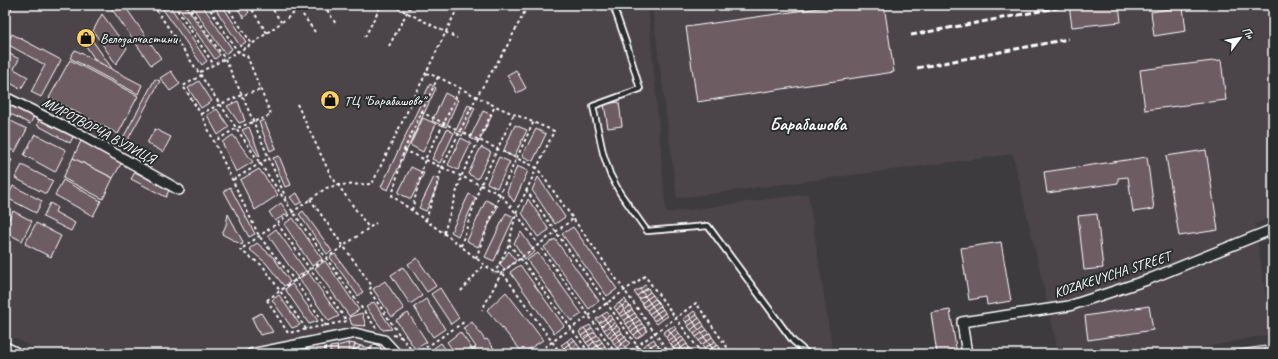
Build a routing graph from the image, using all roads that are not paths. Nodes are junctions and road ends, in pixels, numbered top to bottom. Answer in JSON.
{"nodes":[{"id":1,"x":7,"y":5,"type":"edge"},
{"id":2,"x":613,"y":5,"type":"edge"},
{"id":3,"x":5,"y":8,"type":"edge"},
{"id":4,"x":5,"y":97,"type":"edge"},
{"id":5,"x":179,"y":190,"type":"dead end"},
{"id":6,"x":1273,"y":229,"type":"edge"},
{"id":7,"x":5,"y":349,"type":"edge"},
{"id":8,"x":15,"y":354,"type":"edge"},
{"id":9,"x":251,"y":354,"type":"edge"},
{"id":10,"x":396,"y":354,"type":"edge"},
{"id":11,"x":808,"y":354,"type":"edge"},
{"id":12,"x":967,"y":354,"type":"edge"}],
"edges":[{"from":1,"to":3,"type":"street"},
{"from":2,"to":11,"type":"lane"},
{"from":4,"to":5,"type":"street","name":"МИРОТВОРЧА ВУЛИЦЯ"},
{"from":6,"to":12,"type":"street","name":"KOZAKEVYCHA STREET"},
{"from":7,"to":8,"type":"main road"},
{"from":9,"to":10,"type":"street"}]}
